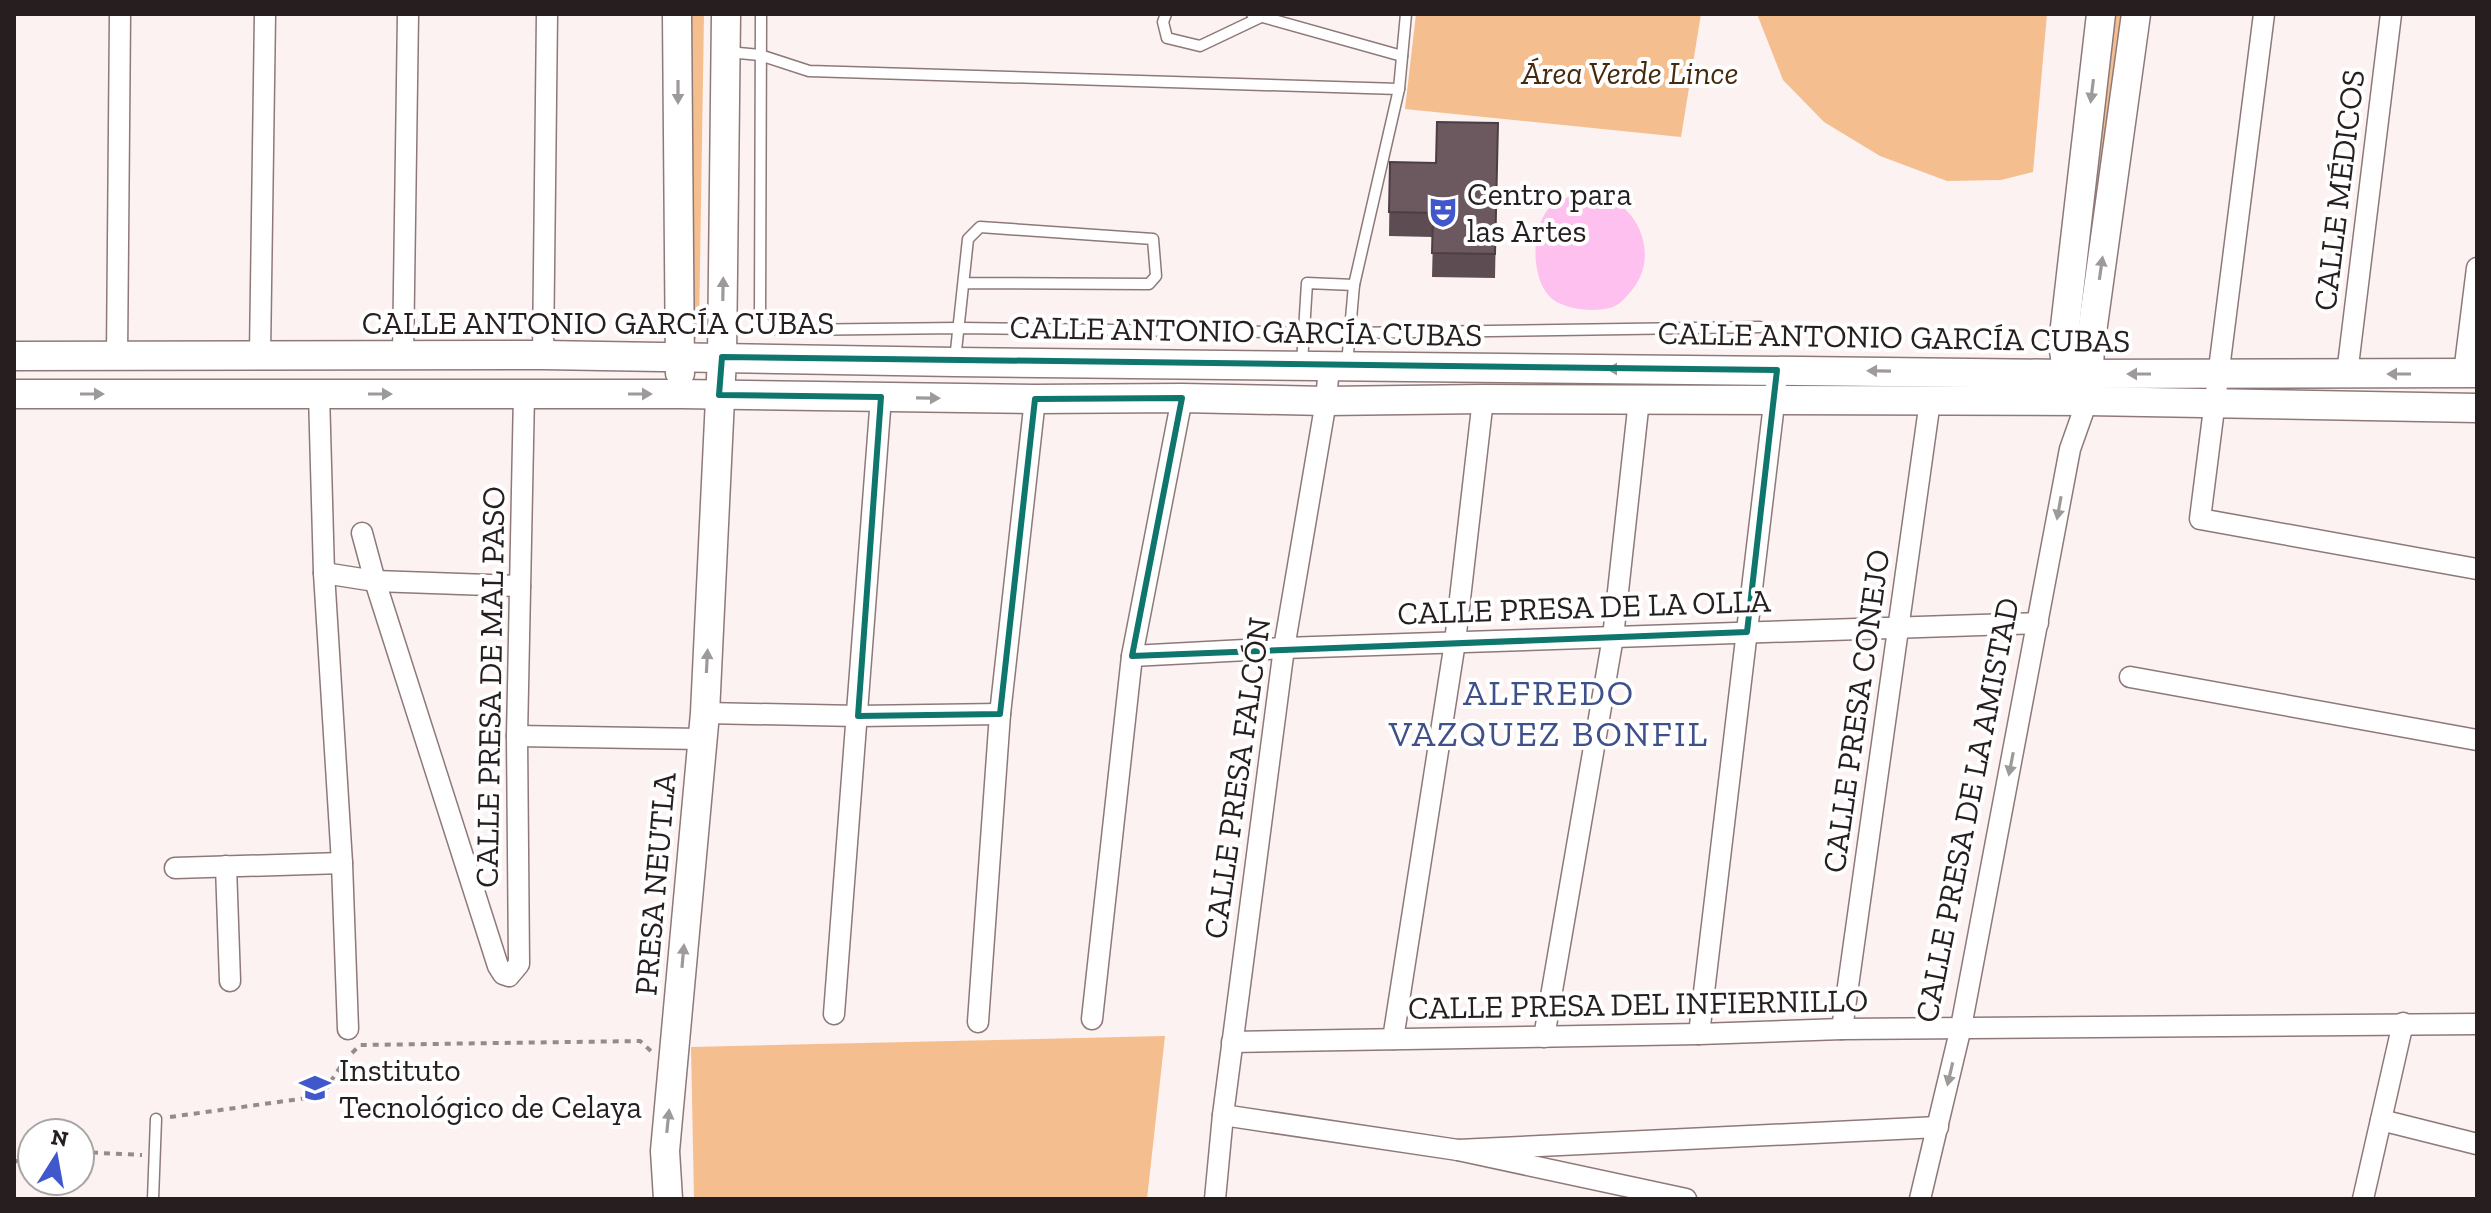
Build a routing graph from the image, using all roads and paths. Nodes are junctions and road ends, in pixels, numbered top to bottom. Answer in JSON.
{"nodes":[{"id":1,"x":120,"y":14,"type":"edge"},
{"id":2,"x":265,"y":14,"type":"edge"},
{"id":3,"x":408,"y":14,"type":"edge"},
{"id":4,"x":547,"y":14,"type":"edge"},
{"id":5,"x":677,"y":14,"type":"edge"},
{"id":6,"x":726,"y":14,"type":"edge"},
{"id":7,"x":761,"y":14,"type":"edge"},
{"id":8,"x":1166,"y":14,"type":"edge"},
{"id":9,"x":1406,"y":14,"type":"edge"},
{"id":10,"x":2101,"y":14,"type":"edge"},
{"id":11,"x":2136,"y":14,"type":"edge"},
{"id":12,"x":2264,"y":14,"type":"edge"},
{"id":13,"x":2391,"y":14,"type":"edge"},
{"id":14,"x":1257,"y":15,"type":"edge"},
{"id":15,"x":725,"y":52,"type":"junction"},
{"id":16,"x":760,"y":55,"type":"junction"},
{"id":17,"x":1402,"y":56,"type":"junction"},
{"id":18,"x":1399,"y":89,"type":"junction"},
{"id":19,"x":2477,"y":268,"type":"edge"},
{"id":20,"x":964,"y":283,"type":"junction"},
{"id":21,"x":1354,"y":285,"type":"junction"},
{"id":22,"x":1760,"y":327,"type":"dead end"},
{"id":23,"x":959,"y":328,"type":"junction"},
{"id":24,"x":1304,"y":332,"type":"junction"},
{"id":25,"x":1349,"y":333,"type":"junction"},
{"id":26,"x":260,"y":354,"type":"junction"},
{"id":27,"x":543,"y":355,"type":"junction"},
{"id":28,"x":14,"y":356,"type":"edge"},
{"id":29,"x":117,"y":356,"type":"junction"},
{"id":30,"x":403,"y":356,"type":"junction"},
{"id":31,"x":680,"y":357,"type":"junction"},
{"id":32,"x":722,"y":357,"type":"junction"},
{"id":33,"x":955,"y":362,"type":"junction"},
{"id":34,"x":1326,"y":366,"type":"junction"},
{"id":35,"x":1777,"y":370,"type":"junction"},
{"id":36,"x":2470,"y":373,"type":"edge"},
{"id":37,"x":2218,"y":374,"type":"junction"},
{"id":38,"x":2347,"y":374,"type":"junction"},
{"id":39,"x":2079,"y":387,"type":"junction"},
{"id":40,"x":14,"y":394,"type":"edge"},
{"id":41,"x":319,"y":394,"type":"junction"},
{"id":42,"x":524,"y":394,"type":"junction"},
{"id":43,"x":680,"y":394,"type":"junction"},
{"id":44,"x":719,"y":395,"type":"junction"},
{"id":45,"x":881,"y":397,"type":"junction"},
{"id":46,"x":1182,"y":398,"type":"junction"},
{"id":47,"x":1035,"y":399,"type":"junction"},
{"id":48,"x":1483,"y":399,"type":"junction"},
{"id":49,"x":1639,"y":400,"type":"junction"},
{"id":50,"x":1774,"y":400,"type":"junction"},
{"id":51,"x":1326,"y":401,"type":"junction"},
{"id":52,"x":1930,"y":401,"type":"junction"},
{"id":53,"x":2216,"y":404,"type":"junction"},
{"id":54,"x":2477,"y":408,"type":"edge"},
{"id":55,"x":362,"y":533,"type":"dead end"},
{"id":56,"x":2470,"y":565,"type":"edge"},
{"id":57,"x":324,"y":573,"type":"junction"},
{"id":58,"x":375,"y":581,"type":"junction"},
{"id":59,"x":520,"y":586,"type":"junction"},
{"id":60,"x":2038,"y":623,"type":"junction"},
{"id":61,"x":1898,"y":627,"type":"junction"},
{"id":62,"x":1747,"y":632,"type":"junction"},
{"id":63,"x":1613,"y":637,"type":"junction"},
{"id":64,"x":1455,"y":642,"type":"junction"},
{"id":65,"x":1284,"y":648,"type":"junction"},
{"id":66,"x":1132,"y":656,"type":"junction"},
{"id":67,"x":2130,"y":677,"type":"dead end"},
{"id":68,"x":1000,"y":714,"type":"junction"},
{"id":69,"x":858,"y":716,"type":"junction"},
{"id":70,"x":703,"y":726,"type":"junction"},
{"id":71,"x":517,"y":736,"type":"junction"},
{"id":72,"x":2477,"y":740,"type":"edge"},
{"id":73,"x":342,"y":863,"type":"junction"},
{"id":74,"x":226,"y":866,"type":"junction"},
{"id":75,"x":175,"y":868,"type":"dead end"},
{"id":76,"x":230,"y":981,"type":"dead end"},
{"id":77,"x":834,"y":1014,"type":"dead end"},
{"id":78,"x":1092,"y":1019,"type":"dead end"},
{"id":79,"x":978,"y":1022,"type":"dead end"},
{"id":80,"x":2403,"y":1023,"type":"junction"},
{"id":81,"x":2477,"y":1024,"type":"edge"},
{"id":82,"x":1961,"y":1027,"type":"junction"},
{"id":83,"x":348,"y":1029,"type":"dead end"},
{"id":84,"x":1842,"y":1029,"type":"junction"},
{"id":85,"x":1699,"y":1034,"type":"junction"},
{"id":86,"x":1544,"y":1037,"type":"junction"},
{"id":87,"x":1393,"y":1039,"type":"junction"},
{"id":88,"x":1232,"y":1042,"type":"junction"},
{"id":89,"x":653,"y":1053,"type":"dead end"},
{"id":90,"x":1223,"y":1115,"type":"junction"},
{"id":91,"x":156,"y":1119,"type":"joint"},
{"id":92,"x":2381,"y":1120,"type":"junction"},
{"id":93,"x":1938,"y":1127,"type":"junction"},
{"id":94,"x":2477,"y":1144,"type":"edge"},
{"id":95,"x":1458,"y":1150,"type":"junction"},
{"id":96,"x":96,"y":1153,"type":"edge"},
{"id":97,"x":155,"y":1155,"type":"junction"},
{"id":98,"x":153,"y":1199,"type":"edge"},
{"id":99,"x":668,"y":1199,"type":"edge"},
{"id":100,"x":1215,"y":1199,"type":"edge"},
{"id":101,"x":1686,"y":1199,"type":"edge"},
{"id":102,"x":1920,"y":1199,"type":"edge"},
{"id":103,"x":2363,"y":1199,"type":"edge"}],
"edges":[{"from":1,"to":29,"type":"street"},
{"from":2,"to":26,"type":"street"},
{"from":3,"to":30,"type":"street"},
{"from":4,"to":27,"type":"street"},
{"from":5,"to":31,"type":"street","one_way":true},
{"from":6,"to":15,"type":"street","name":"PRESA NEUTLA"},
{"from":7,"to":16,"type":"lane"},
{"from":8,"to":14,"type":"lane"},
{"from":9,"to":17,"type":"lane"},
{"from":10,"to":39,"type":"street","one_way":true},
{"from":39,"to":11,"type":"street","one_way":true},
{"from":12,"to":37,"type":"street"},
{"from":13,"to":38,"type":"street","name":"CALLE MÉDICOS"},
{"from":14,"to":17,"type":"lane"},
{"from":15,"to":16,"type":"lane"},
{"from":32,"to":15,"type":"street","name":"PRESA NEUTLA","one_way":true},
{"from":16,"to":18,"type":"lane"},
{"from":16,"to":23,"type":"lane"},
{"from":17,"to":18,"type":"lane"},
{"from":18,"to":21,"type":"lane"},
{"from":19,"to":36,"type":"street"},
{"from":20,"to":20,"type":"lane"},
{"from":20,"to":23,"type":"lane"},
{"from":21,"to":24,"type":"lane"},
{"from":21,"to":25,"type":"lane"},
{"from":22,"to":25,"type":"lane"},
{"from":23,"to":24,"type":"lane"},
{"from":23,"to":33,"type":"lane"},
{"from":24,"to":25,"type":"lane"},
{"from":24,"to":34,"type":"lane"},
{"from":25,"to":34,"type":"lane"},
{"from":26,"to":29,"type":"street","name":"CALLE ANTONIO GARCÍA CUBAS"},
{"from":26,"to":30,"type":"street","name":"CALLE ANTONIO GARCÍA CUBAS"},
{"from":27,"to":30,"type":"street","name":"CALLE ANTONIO GARCÍA CUBAS"},
{"from":27,"to":31,"type":"street","name":"CALLE ANTONIO GARCÍA CUBAS"},
{"from":28,"to":29,"type":"street","name":"CALLE ANTONIO GARCÍA CUBAS"},
{"from":31,"to":32,"type":"street","name":"CALLE ANTONIO GARCÍA CUBAS"},
{"from":31,"to":43,"type":"street"},
{"from":32,"to":33,"type":"street","name":"CALLE ANTONIO GARCÍA CUBAS"},
{"from":32,"to":44,"type":"street","name":"PRESA NEUTLA"},
{"from":33,"to":34,"type":"street","name":"CALLE ANTONIO GARCÍA CUBAS"},
{"from":35,"to":34,"type":"street","name":"CALLE ANTONIO GARCÍA CUBAS","one_way":true},
{"from":34,"to":51,"type":"street","name":"CALLE PRESA FALCÓN"},
{"from":39,"to":35,"type":"street","name":"CALLE ANTONIO GARCÍA CUBAS","one_way":true},
{"from":35,"to":50,"type":"street"},
{"from":36,"to":38,"type":"street","name":"CALLE ANTONIO GARCÍA CUBAS","one_way":true},
{"from":37,"to":38,"type":"street","name":"CALLE ANTONIO GARCÍA CUBAS"},
{"from":37,"to":39,"type":"street","name":"CALLE ANTONIO GARCÍA CUBAS","one_way":true},
{"from":37,"to":53,"type":"street"},
{"from":39,"to":52,"type":"street","name":"CALLE ANTONIO GARCÍA CUBAS"},
{"from":39,"to":53,"type":"street","name":"CALLE ANTONIO GARCÍA CUBAS"},
{"from":39,"to":60,"type":"street","name":"CALLE PRESA DE LA AMISTAD","one_way":true},
{"from":40,"to":41,"type":"street","name":"CALLE ANTONIO GARCÍA CUBAS","one_way":true},
{"from":41,"to":42,"type":"street","name":"CALLE ANTONIO GARCÍA CUBAS","one_way":true},
{"from":41,"to":57,"type":"street"},
{"from":42,"to":43,"type":"street","name":"CALLE ANTONIO GARCÍA CUBAS","one_way":true},
{"from":42,"to":59,"type":"street","name":"CALLE PRESA DE MAL PASO"},
{"from":43,"to":44,"type":"street","name":"CALLE ANTONIO GARCÍA CUBAS"},
{"from":44,"to":45,"type":"street","name":"CALLE ANTONIO GARCÍA CUBAS"},
{"from":70,"to":44,"type":"street","name":"PRESA NEUTLA","one_way":true},
{"from":45,"to":47,"type":"street","name":"CALLE ANTONIO GARCÍA CUBAS","one_way":true},
{"from":45,"to":69,"type":"street"},
{"from":46,"to":47,"type":"street","name":"CALLE ANTONIO GARCÍA CUBAS"},
{"from":46,"to":51,"type":"street","name":"CALLE ANTONIO GARCÍA CUBAS"},
{"from":46,"to":66,"type":"street"},
{"from":47,"to":68,"type":"street"},
{"from":48,"to":49,"type":"street","name":"CALLE ANTONIO GARCÍA CUBAS"},
{"from":48,"to":51,"type":"street","name":"CALLE ANTONIO GARCÍA CUBAS"},
{"from":48,"to":64,"type":"street"},
{"from":49,"to":50,"type":"street","name":"CALLE ANTONIO GARCÍA CUBAS"},
{"from":49,"to":63,"type":"street"},
{"from":50,"to":52,"type":"street","name":"CALLE ANTONIO GARCÍA CUBAS"},
{"from":50,"to":62,"type":"street"},
{"from":51,"to":65,"type":"street","name":"CALLE PRESA FALCÓN"},
{"from":52,"to":61,"type":"street","name":"CALLE PRESA CONEJO"},
{"from":53,"to":54,"type":"street","name":"CALLE ANTONIO GARCÍA CUBAS"},
{"from":53,"to":56,"type":"street"},
{"from":55,"to":58,"type":"street"},
{"from":57,"to":58,"type":"street"},
{"from":57,"to":73,"type":"street"},
{"from":58,"to":59,"type":"street"},
{"from":58,"to":71,"type":"street","name":"CALLE PRESA DE MAL PASO"},
{"from":59,"to":71,"type":"street","name":"CALLE PRESA DE MAL PASO"},
{"from":60,"to":61,"type":"street","name":"CALLE PRESA DE LA OLLA"},
{"from":60,"to":82,"type":"street","name":"CALLE PRESA DE LA AMISTAD","one_way":true},
{"from":61,"to":62,"type":"street","name":"CALLE PRESA DE LA OLLA"},
{"from":61,"to":84,"type":"street","name":"CALLE PRESA CONEJO"},
{"from":62,"to":63,"type":"street","name":"CALLE PRESA DE LA OLLA"},
{"from":62,"to":85,"type":"street"},
{"from":63,"to":64,"type":"street","name":"CALLE PRESA DE LA OLLA"},
{"from":63,"to":86,"type":"street"},
{"from":64,"to":65,"type":"street","name":"CALLE PRESA DE LA OLLA"},
{"from":64,"to":87,"type":"street"},
{"from":65,"to":66,"type":"street","name":"CALLE PRESA DE LA OLLA"},
{"from":65,"to":88,"type":"street","name":"CALLE PRESA FALCÓN"},
{"from":66,"to":78,"type":"street"},
{"from":67,"to":72,"type":"street"},
{"from":68,"to":69,"type":"street"},
{"from":68,"to":79,"type":"street"},
{"from":69,"to":70,"type":"street"},
{"from":69,"to":77,"type":"street"},
{"from":70,"to":71,"type":"street"},
{"from":99,"to":70,"type":"street","name":"PRESA NEUTLA","one_way":true},
{"from":73,"to":74,"type":"street"},
{"from":73,"to":83,"type":"street"},
{"from":74,"to":75,"type":"street"},
{"from":74,"to":76,"type":"street"},
{"from":80,"to":81,"type":"street","name":"CALLE PRESA DEL INFIERNILLO"},
{"from":80,"to":82,"type":"street","name":"CALLE PRESA DEL INFIERNILLO"},
{"from":80,"to":92,"type":"street"},
{"from":82,"to":84,"type":"street","name":"CALLE PRESA DEL INFIERNILLO"},
{"from":82,"to":93,"type":"street","name":"CALLE PRESA DE LA AMISTAD","one_way":true},
{"from":84,"to":85,"type":"street","name":"CALLE PRESA DEL INFIERNILLO"},
{"from":85,"to":86,"type":"street","name":"CALLE PRESA DEL INFIERNILLO"},
{"from":86,"to":87,"type":"street","name":"CALLE PRESA DEL INFIERNILLO"},
{"from":87,"to":88,"type":"street","name":"CALLE PRESA DEL INFIERNILLO"},
{"from":88,"to":90,"type":"street","name":"CALLE PRESA FALCÓN"},
{"from":89,"to":91,"type":"path"},
{"from":90,"to":95,"type":"street"},
{"from":90,"to":100,"type":"street","name":"CALLE PRESA FALCÓN"},
{"from":91,"to":97,"type":"lane"},
{"from":92,"to":94,"type":"street"},
{"from":92,"to":103,"type":"street"},
{"from":93,"to":95,"type":"street"},
{"from":93,"to":102,"type":"street","name":"CALLE PRESA DE LA AMISTAD"},
{"from":95,"to":101,"type":"street"},
{"from":96,"to":97,"type":"path"},
{"from":97,"to":98,"type":"lane"}]}
